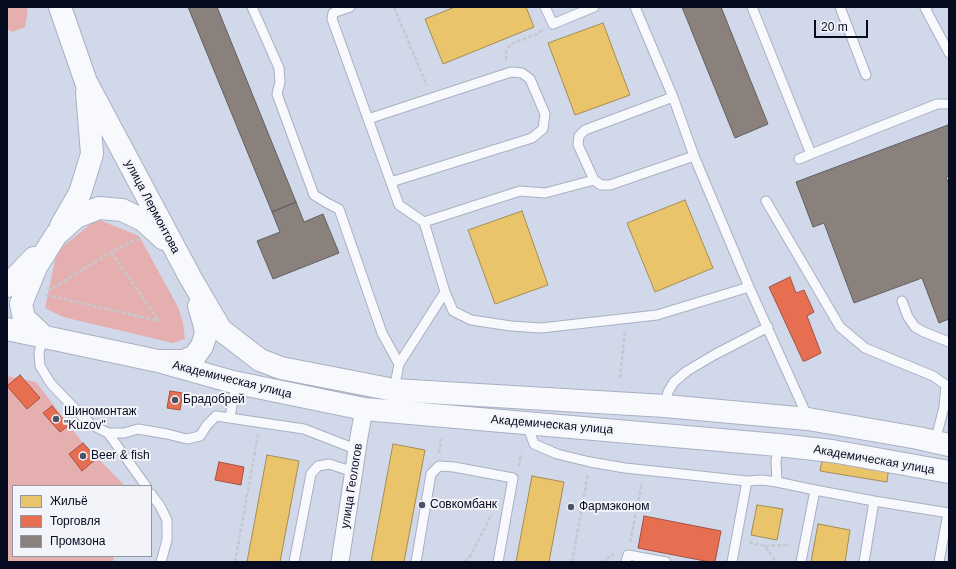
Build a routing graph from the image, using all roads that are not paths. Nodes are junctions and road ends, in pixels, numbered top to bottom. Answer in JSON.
{"nodes":[{"id":1,"x":60,"y":7,"type":"edge"},
{"id":2,"x":252,"y":7,"type":"edge"},
{"id":3,"x":545,"y":7,"type":"edge"},
{"id":4,"x":594,"y":7,"type":"edge"},
{"id":5,"x":635,"y":7,"type":"edge"},
{"id":6,"x":752,"y":7,"type":"edge"},
{"id":7,"x":840,"y":7,"type":"edge"},
{"id":8,"x":926,"y":7,"type":"edge"},
{"id":9,"x":345,"y":8,"type":"edge"},
{"id":10,"x":949,"y":53,"type":"edge"},
{"id":11,"x":866,"y":75,"type":"dead end"},
{"id":12,"x":86,"y":82,"type":"junction"},
{"id":13,"x":673,"y":97,"type":"junction"},
{"id":14,"x":949,"y":104,"type":"edge"},
{"id":15,"x":368,"y":119,"type":"junction"},
{"id":16,"x":811,"y":154,"type":"junction"},
{"id":17,"x":694,"y":156,"type":"junction"},
{"id":18,"x":799,"y":159,"type":"dead end"},
{"id":19,"x":594,"y":180,"type":"junction"},
{"id":20,"x":391,"y":182,"type":"junction"},
{"id":21,"x":766,"y":201,"type":"dead end"},
{"id":22,"x":424,"y":222,"type":"junction"},
{"id":23,"x":56,"y":235,"type":"junction"},
{"id":24,"x":190,"y":277,"type":"junction"},
{"id":25,"x":7,"y":286,"type":"edge"},
{"id":26,"x":749,"y":287,"type":"junction"},
{"id":27,"x":446,"y":292,"type":"junction"},
{"id":28,"x":902,"y":301,"type":"dead end"},
{"id":29,"x":768,"y":327,"type":"junction"},
{"id":30,"x":7,"y":328,"type":"edge"},
{"id":31,"x":43,"y":336,"type":"junction"},
{"id":32,"x":949,"y":342,"type":"edge"},
{"id":33,"x":158,"y":361,"type":"junction"},
{"id":34,"x":399,"y":364,"type":"junction"},
{"id":35,"x":238,"y":383,"type":"junction"},
{"id":36,"x":394,"y":390,"type":"junction"},
{"id":37,"x":665,"y":406,"type":"junction"},
{"id":38,"x":364,"y":409,"type":"junction"},
{"id":39,"x":230,"y":418,"type":"junction"},
{"id":40,"x":808,"y":419,"type":"junction"},
{"id":41,"x":526,"y":423,"type":"junction"},
{"id":42,"x":108,"y":432,"type":"junction"},
{"id":43,"x":942,"y":443,"type":"edge"},
{"id":44,"x":778,"y":445,"type":"junction"},
{"id":45,"x":358,"y":450,"type":"junction"},
{"id":46,"x":354,"y":472,"type":"junction"},
{"id":47,"x":949,"y":472,"type":"edge"},
{"id":48,"x":747,"y":481,"type":"junction"},
{"id":49,"x":777,"y":482,"type":"junction"},
{"id":50,"x":145,"y":485,"type":"edge"},
{"id":51,"x":815,"y":490,"type":"junction"},
{"id":52,"x":152,"y":495,"type":"edge"},
{"id":53,"x":874,"y":501,"type":"junction"},
{"id":54,"x":949,"y":513,"type":"edge"},
{"id":55,"x":627,"y":558,"type":"edge"},
{"id":56,"x":162,"y":561,"type":"edge"},
{"id":57,"x":294,"y":562,"type":"edge"},
{"id":58,"x":340,"y":562,"type":"edge"},
{"id":59,"x":416,"y":562,"type":"edge"},
{"id":60,"x":498,"y":562,"type":"edge"},
{"id":61,"x":666,"y":562,"type":"edge"},
{"id":62,"x":732,"y":562,"type":"edge"},
{"id":63,"x":801,"y":562,"type":"edge"},
{"id":64,"x":864,"y":562,"type":"edge"},
{"id":65,"x":939,"y":562,"type":"edge"}],
"edges":[{"from":1,"to":12,"type":"main road","name":"улица Лермонтова"},
{"from":2,"to":34,"type":"lane"},
{"from":3,"to":4,"type":"lane"},
{"from":5,"to":13,"type":"lane"},
{"from":6,"to":16,"type":"lane"},
{"from":7,"to":11,"type":"lane"},
{"from":8,"to":10,"type":"lane"},
{"from":9,"to":15,"type":"lane"},
{"from":12,"to":23,"type":"main road","name":"улица Лермонтова"},
{"from":12,"to":24,"type":"main road","name":"улица Лермонтова"},
{"from":13,"to":17,"type":"lane"},
{"from":13,"to":19,"type":"lane"},
{"from":14,"to":16,"type":"lane"},
{"from":15,"to":20,"type":"lane"},
{"from":15,"to":20,"type":"lane"},
{"from":16,"to":18,"type":"lane"},
{"from":17,"to":19,"type":"lane"},
{"from":17,"to":26,"type":"lane"},
{"from":19,"to":22,"type":"lane"},
{"from":20,"to":22,"type":"lane"},
{"from":21,"to":43,"type":"lane"},
{"from":22,"to":27,"type":"lane"},
{"from":23,"to":24,"type":"main road"},
{"from":23,"to":25,"type":"main road","name":"улица Лермонтова"},
{"from":23,"to":31,"type":"main road"},
{"from":24,"to":33,"type":"main road"},
{"from":24,"to":36,"type":"main road","name":"улица Лермонтова"},
{"from":26,"to":27,"type":"lane"},
{"from":26,"to":29,"type":"lane"},
{"from":27,"to":34,"type":"lane"},
{"from":28,"to":32,"type":"lane"},
{"from":29,"to":37,"type":"lane"},
{"from":29,"to":40,"type":"lane"},
{"from":30,"to":31,"type":"main road"},
{"from":31,"to":33,"type":"main road"},
{"from":31,"to":42,"type":"lane"},
{"from":33,"to":35,"type":"main road","name":"Академическая улица"},
{"from":34,"to":36,"type":"lane"},
{"from":35,"to":38,"type":"main road","name":"Академическая улица"},
{"from":35,"to":39,"type":"lane"},
{"from":36,"to":37,"type":"main road"},
{"from":37,"to":40,"type":"main road"},
{"from":38,"to":41,"type":"main road","name":"Академическая улица"},
{"from":38,"to":45,"type":"street","name":"улица Геологов"},
{"from":39,"to":42,"type":"lane"},
{"from":39,"to":45,"type":"lane"},
{"from":40,"to":43,"type":"main road"},
{"from":41,"to":44,"type":"main road","name":"Академическая улица"},
{"from":41,"to":48,"type":"lane"},
{"from":42,"to":50,"type":"lane"},
{"from":44,"to":47,"type":"main road","name":"Академическая улица"},
{"from":44,"to":49,"type":"lane"},
{"from":45,"to":46,"type":"street","name":"улица Геологов"},
{"from":46,"to":57,"type":"lane"},
{"from":46,"to":58,"type":"street","name":"улица Геологов"},
{"from":48,"to":49,"type":"lane"},
{"from":48,"to":62,"type":"lane"},
{"from":49,"to":51,"type":"lane"},
{"from":51,"to":53,"type":"lane"},
{"from":51,"to":63,"type":"lane"},
{"from":52,"to":56,"type":"lane"},
{"from":53,"to":54,"type":"lane"},
{"from":53,"to":64,"type":"lane"},
{"from":54,"to":65,"type":"lane"},
{"from":55,"to":61,"type":"lane"},
{"from":59,"to":60,"type":"lane"}]}
